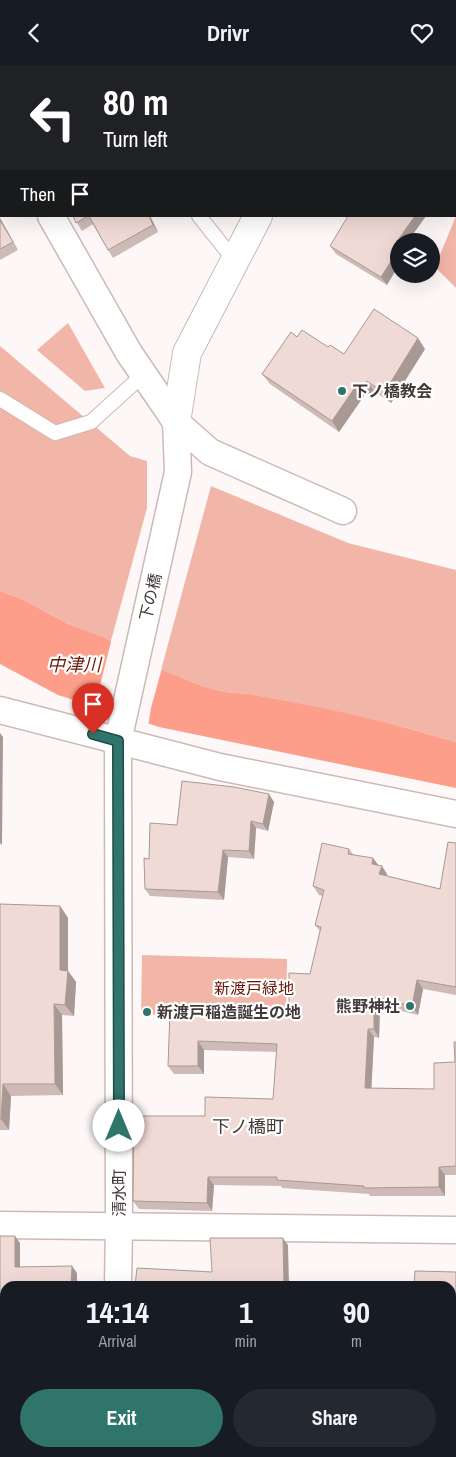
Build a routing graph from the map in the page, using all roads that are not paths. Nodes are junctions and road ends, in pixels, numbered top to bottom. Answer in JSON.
{"nodes":[{"id":1,"x":52,"y":217,"type":"edge"},
{"id":2,"x":200,"y":217,"type":"edge"},
{"id":3,"x":257,"y":217,"type":"edge"},
{"id":4,"x":235,"y":261,"type":"junction"},
{"id":5,"x":144,"y":374,"type":"junction"},
{"id":6,"x":0,"y":399,"type":"edge"},
{"id":7,"x":176,"y":422,"type":"junction"},
{"id":8,"x":343,"y":511,"type":"dead end"},
{"id":9,"x":0,"y":710,"type":"edge"},
{"id":10,"x":120,"y":732,"type":"junction"},
{"id":11,"x":456,"y":813,"type":"edge"},
{"id":12,"x":0,"y":1225,"type":"edge"},
{"id":13,"x":119,"y":1225,"type":"junction"},
{"id":14,"x":456,"y":1230,"type":"edge"},
{"id":15,"x":118,"y":1281,"type":"edge"}],
"edges":[{"from":1,"to":5,"type":"street"},
{"from":2,"to":4,"type":"lane"},
{"from":3,"to":4,"type":"street"},
{"from":4,"to":7,"type":"street"},
{"from":5,"to":6,"type":"lane"},
{"from":5,"to":7,"type":"street"},
{"from":7,"to":8,"type":"street"},
{"from":7,"to":10,"type":"street","name":"下の橋"},
{"from":9,"to":10,"type":"street"},
{"from":10,"to":11,"type":"street"},
{"from":10,"to":13,"type":"street","name":"清水町"},
{"from":12,"to":13,"type":"street"},
{"from":13,"to":14,"type":"street"},
{"from":13,"to":15,"type":"street","name":"清水町"}]}
